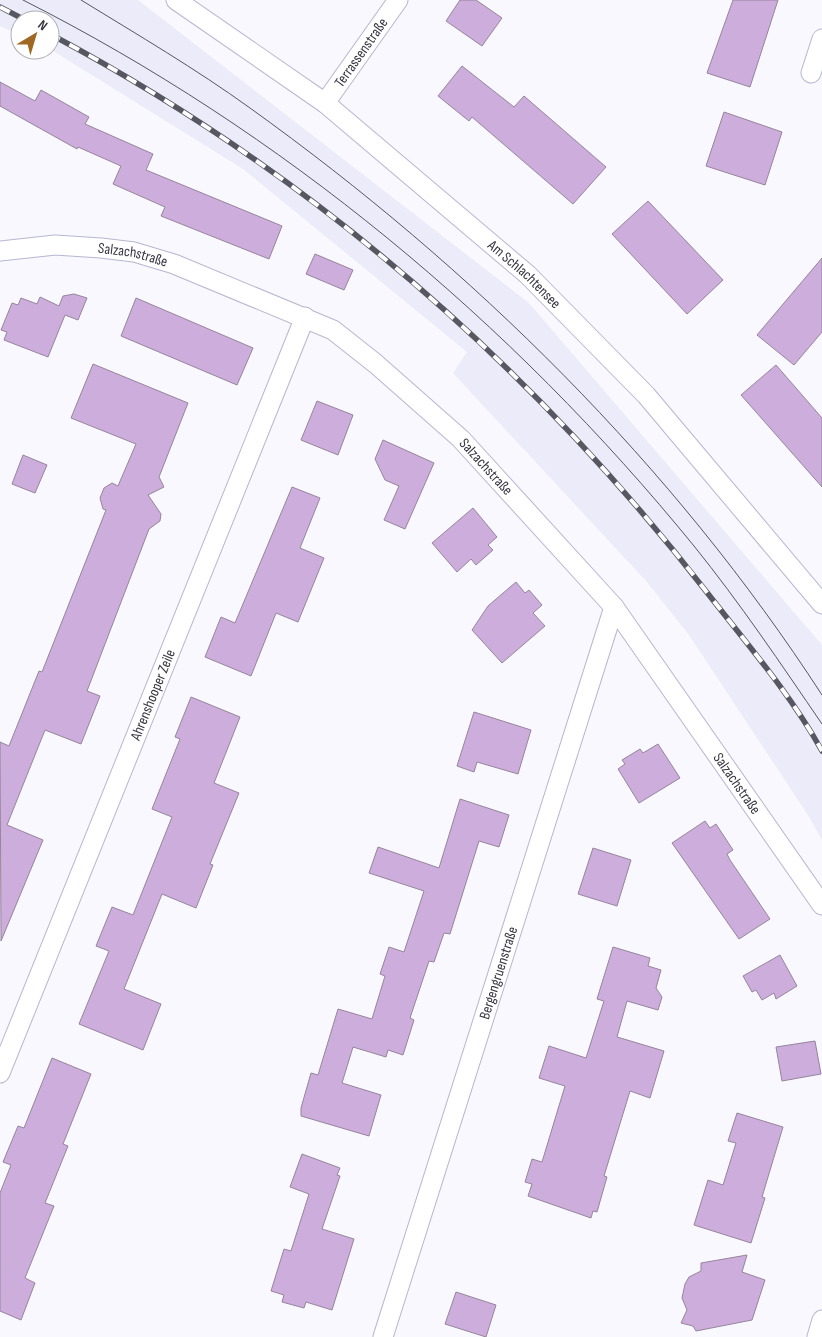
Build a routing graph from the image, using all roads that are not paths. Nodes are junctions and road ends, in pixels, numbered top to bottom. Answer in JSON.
{"nodes":[{"id":1,"x":176,"y":0,"type":"edge"},
{"id":2,"x":398,"y":0,"type":"edge"},
{"id":3,"x":822,"y":39,"type":"edge"},
{"id":4,"x":811,"y":73,"type":"dead end"},
{"id":5,"x":325,"y":103,"type":"junction"},
{"id":6,"x":0,"y":251,"type":"edge"},
{"id":7,"x":305,"y":317,"type":"junction"},
{"id":8,"x":822,"y":604,"type":"edge"},
{"id":9,"x":614,"y":607,"type":"junction"},
{"id":10,"x":822,"y":905,"type":"edge"},
{"id":11,"x":0,"y":1073,"type":"edge"},
{"id":12,"x":822,"y":1320,"type":"edge"},
{"id":13,"x":384,"y":1337,"type":"edge"},
{"id":14,"x":817,"y":1337,"type":"edge"}],
"edges":[{"from":1,"to":5,"type":"street","name":"Am Schlachtensee"},
{"from":2,"to":5,"type":"street","name":"Terrassenstraße"},
{"from":3,"to":4,"type":"street"},
{"from":5,"to":8,"type":"street","name":"Am Schlachtensee"},
{"from":6,"to":7,"type":"street","name":"Salzachstraße"},
{"from":7,"to":9,"type":"street","name":"Salzachstraße"},
{"from":7,"to":11,"type":"street","name":"Ahrenshooper Zeile"},
{"from":9,"to":10,"type":"street","name":"Salzachstraße"},
{"from":9,"to":13,"type":"street","name":"Bergengruenstraße"},
{"from":12,"to":14,"type":"street"}]}
